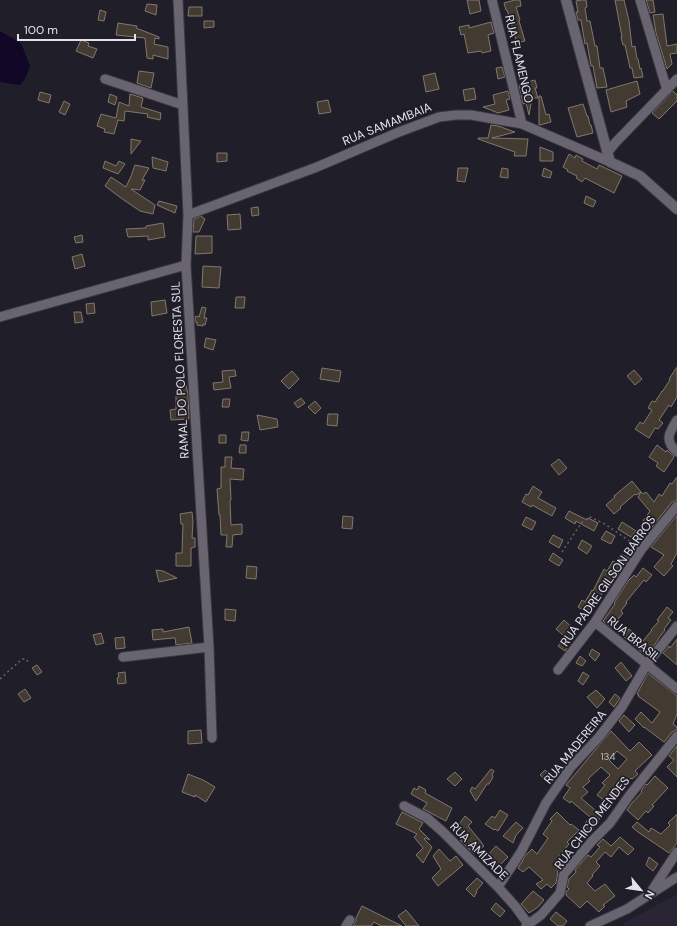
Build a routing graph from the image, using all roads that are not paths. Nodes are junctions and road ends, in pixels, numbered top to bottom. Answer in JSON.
{"nodes":[{"id":1,"x":178,"y":0,"type":"edge"},
{"id":2,"x":492,"y":0,"type":"edge"},
{"id":3,"x":566,"y":0,"type":"edge"},
{"id":4,"x":640,"y":0,"type":"edge"},
{"id":5,"x":105,"y":78,"type":"dead end"},
{"id":6,"x":677,"y":79,"type":"edge"},
{"id":7,"x":666,"y":90,"type":"junction"},
{"id":8,"x":184,"y":105,"type":"junction"},
{"id":9,"x":522,"y":124,"type":"junction"},
{"id":10,"x":608,"y":152,"type":"junction"},
{"id":11,"x":610,"y":162,"type":"junction"},
{"id":12,"x":677,"y":209,"type":"edge"},
{"id":13,"x":188,"y":215,"type":"junction"},
{"id":14,"x":186,"y":266,"type":"junction"},
{"id":15,"x":0,"y":317,"type":"edge"},
{"id":16,"x":677,"y":420,"type":"edge"},
{"id":17,"x":674,"y":448,"type":"edge"},
{"id":18,"x":677,"y":506,"type":"edge"},
{"id":19,"x":595,"y":622,"type":"junction"},
{"id":20,"x":677,"y":626,"type":"edge"},
{"id":21,"x":209,"y":647,"type":"junction"},
{"id":22,"x":123,"y":657,"type":"dead end"},
{"id":23,"x":647,"y":664,"type":"junction"},
{"id":24,"x":558,"y":670,"type":"dead end"},
{"id":25,"x":677,"y":689,"type":"edge"},
{"id":26,"x":677,"y":736,"type":"edge"},
{"id":27,"x":212,"y":738,"type":"dead end"},
{"id":28,"x":404,"y":806,"type":"dead end"},
{"id":29,"x":677,"y":852,"type":"edge"},
{"id":30,"x":677,"y":877,"type":"edge"},
{"id":31,"x":498,"y":887,"type":"junction"},
{"id":32,"x":648,"y":896,"type":"junction"},
{"id":33,"x":527,"y":925,"type":"edge"},
{"id":34,"x":590,"y":926,"type":"edge"}],
"edges":[{"from":1,"to":8,"type":"street","name":"RAMAL DO POLO FLORESTA SUL"},
{"from":2,"to":9,"type":"street","name":"RUA FLAMENGO"},
{"from":3,"to":10,"type":"street"},
{"from":4,"to":7,"type":"street"},
{"from":5,"to":8,"type":"street"},
{"from":6,"to":7,"type":"street"},
{"from":7,"to":10,"type":"street"},
{"from":8,"to":13,"type":"street","name":"RAMAL DO POLO FLORESTA SUL"},
{"from":9,"to":11,"type":"street","name":"RUA SAMAMBAIA"},
{"from":9,"to":13,"type":"street","name":"RUA SAMAMBAIA"},
{"from":10,"to":11,"type":"street"},
{"from":11,"to":12,"type":"street","name":"RUA SAMAMBAIA"},
{"from":13,"to":14,"type":"street","name":"RAMAL DO POLO FLORESTA SUL"},
{"from":14,"to":15,"type":"street"},
{"from":14,"to":21,"type":"street","name":"RAMAL DO POLO FLORESTA SUL"},
{"from":16,"to":17,"type":"street"},
{"from":18,"to":19,"type":"street","name":"RUA PADRE GILSON BARROS"},
{"from":19,"to":23,"type":"street","name":"RUA BRASIL"},
{"from":19,"to":24,"type":"street","name":"RUA PADRE GILSON BARROS"},
{"from":20,"to":23,"type":"street","name":"RUA MADEREIRA"},
{"from":21,"to":22,"type":"street"},
{"from":21,"to":27,"type":"street","name":"RAMAL DO POLO FLORESTA SUL"},
{"from":23,"to":25,"type":"street","name":"RUA BRASIL"},
{"from":23,"to":31,"type":"street","name":"RUA MADEREIRA"},
{"from":26,"to":33,"type":"street","name":"RUA CHICO MENDES"},
{"from":28,"to":31,"type":"street","name":"RUA AMIZADE"},
{"from":29,"to":32,"type":"street"},
{"from":30,"to":32,"type":"street"},
{"from":31,"to":33,"type":"street","name":"RUA AMIZADE"},
{"from":32,"to":34,"type":"street"}]}
